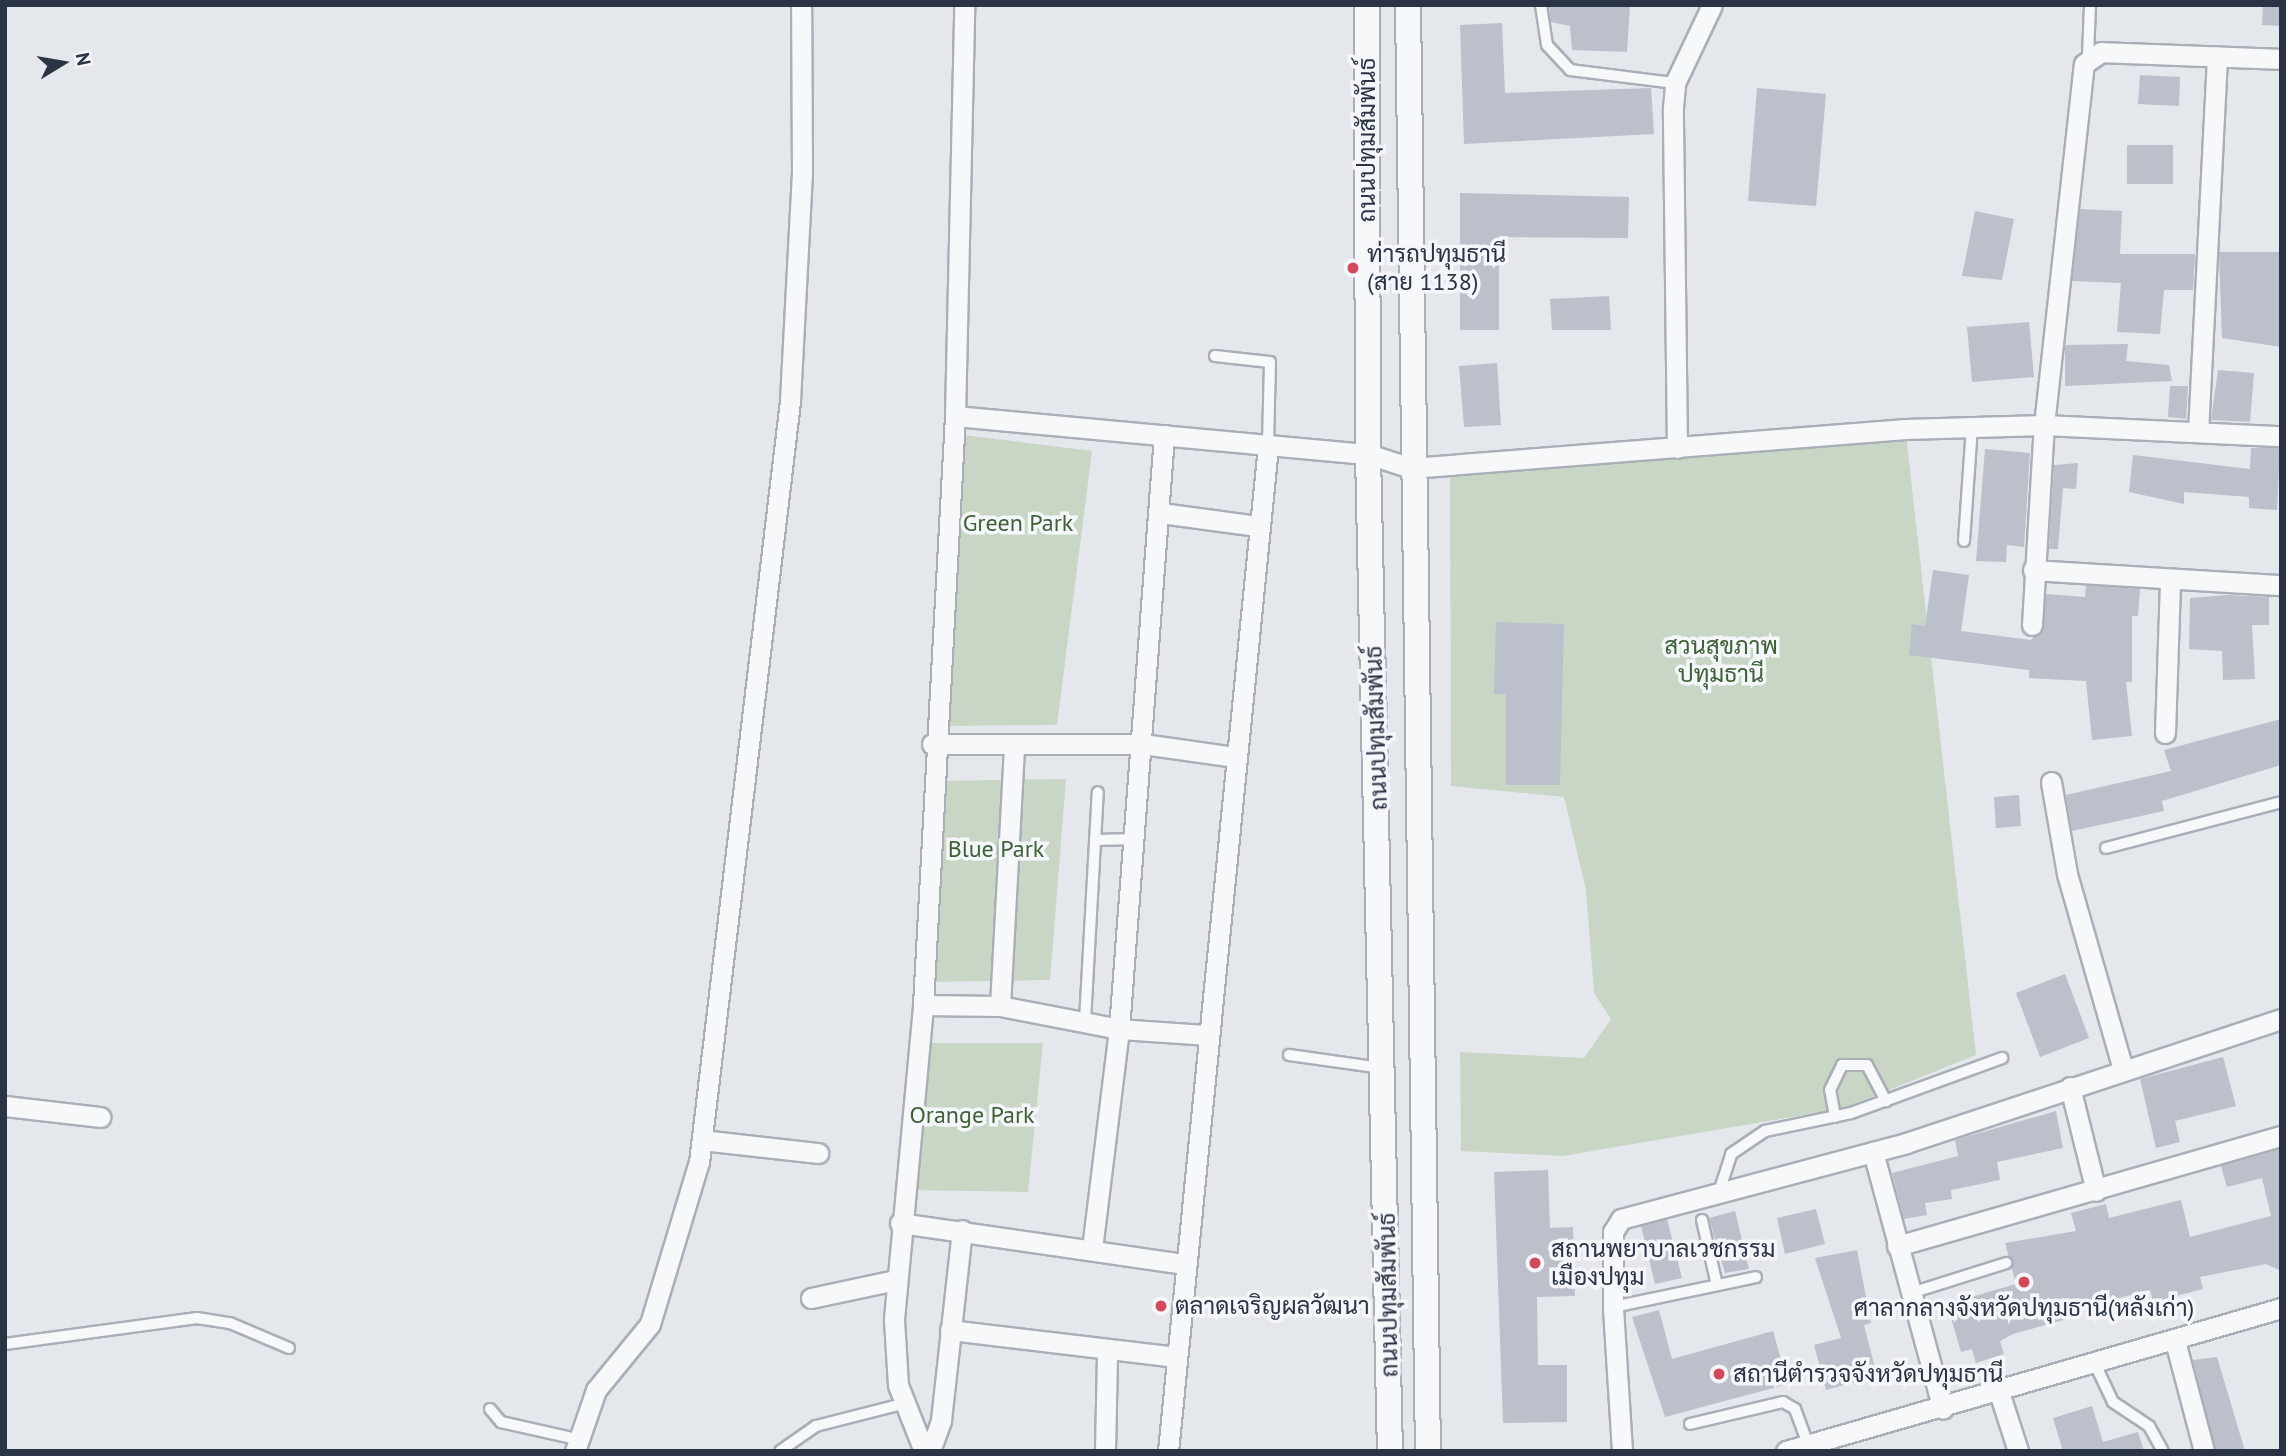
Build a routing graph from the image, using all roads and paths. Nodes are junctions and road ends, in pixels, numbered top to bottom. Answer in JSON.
{"nodes":[{"id":1,"x":802,"y":5,"type":"edge"},
{"id":2,"x":964,"y":5,"type":"edge"},
{"id":3,"x":1367,"y":5,"type":"edge"},
{"id":4,"x":1408,"y":5,"type":"edge"},
{"id":5,"x":1541,"y":5,"type":"edge"},
{"id":6,"x":1712,"y":5,"type":"edge"},
{"id":7,"x":2090,"y":5,"type":"edge"},
{"id":8,"x":2217,"y":56,"type":"junction"},
{"id":9,"x":2088,"y":57,"type":"junction"},
{"id":10,"x":2281,"y":59,"type":"edge"},
{"id":11,"x":1675,"y":83,"type":"junction"},
{"id":12,"x":1215,"y":356,"type":"dead end"},
{"id":13,"x":955,"y":416,"type":"junction"},
{"id":14,"x":2044,"y":425,"type":"junction"},
{"id":15,"x":1972,"y":427,"type":"junction"},
{"id":16,"x":2198,"y":432,"type":"junction"},
{"id":17,"x":1164,"y":435,"type":"junction"},
{"id":18,"x":2281,"y":436,"type":"edge"},
{"id":19,"x":1268,"y":446,"type":"junction"},
{"id":20,"x":1677,"y":449,"type":"junction"},
{"id":21,"x":1368,"y":454,"type":"junction"},
{"id":22,"x":1411,"y":468,"type":"junction"},
{"id":23,"x":1161,"y":513,"type":"junction"},
{"id":24,"x":1257,"y":526,"type":"junction"},
{"id":25,"x":1964,"y":541,"type":"dead end"},
{"id":26,"x":2033,"y":570,"type":"junction"},
{"id":27,"x":2170,"y":579,"type":"junction"},
{"id":28,"x":2281,"y":585,"type":"edge"},
{"id":29,"x":2032,"y":625,"type":"dead end"},
{"id":30,"x":2165,"y":733,"type":"dead end"},
{"id":31,"x":932,"y":744,"type":"junction"},
{"id":32,"x":1143,"y":744,"type":"junction"},
{"id":33,"x":1014,"y":746,"type":"junction"},
{"id":34,"x":1234,"y":757,"type":"junction"},
{"id":35,"x":2051,"y":782,"type":"dead end"},
{"id":36,"x":1098,"y":792,"type":"dead end"},
{"id":37,"x":2281,"y":802,"type":"edge"},
{"id":38,"x":1136,"y":839,"type":"junction"},
{"id":39,"x":1096,"y":840,"type":"junction"},
{"id":40,"x":2106,"y":848,"type":"dead end"},
{"id":41,"x":923,"y":1005,"type":"junction"},
{"id":42,"x":1000,"y":1006,"type":"junction"},
{"id":43,"x":2281,"y":1019,"type":"edge"},
{"id":44,"x":1085,"y":1021,"type":"junction"},
{"id":45,"x":1119,"y":1029,"type":"junction"},
{"id":46,"x":1207,"y":1035,"type":"junction"},
{"id":47,"x":1289,"y":1055,"type":"dead end"},
{"id":48,"x":2002,"y":1058,"type":"dead end"},
{"id":49,"x":1385,"y":1069,"type":"junction"},
{"id":50,"x":2123,"y":1069,"type":"junction"},
{"id":51,"x":2070,"y":1087,"type":"junction"},
{"id":52,"x":1886,"y":1101,"type":"junction"},
{"id":53,"x":5,"y":1106,"type":"edge"},
{"id":54,"x":100,"y":1116,"type":"dead end"},
{"id":55,"x":1835,"y":1117,"type":"junction"},
{"id":56,"x":2281,"y":1136,"type":"edge"},
{"id":57,"x":702,"y":1140,"type":"junction"},
{"id":58,"x":1873,"y":1152,"type":"junction"},
{"id":59,"x":818,"y":1153,"type":"dead end"},
{"id":60,"x":2096,"y":1191,"type":"junction"},
{"id":61,"x":1719,"y":1192,"type":"junction"},
{"id":62,"x":1702,"y":1220,"type":"dead end"},
{"id":63,"x":900,"y":1223,"type":"junction"},
{"id":64,"x":962,"y":1230,"type":"junction"},
{"id":65,"x":1897,"y":1246,"type":"junction"},
{"id":66,"x":1092,"y":1249,"type":"junction"},
{"id":67,"x":2006,"y":1263,"type":"dead end"},
{"id":68,"x":1184,"y":1264,"type":"junction"},
{"id":69,"x":1756,"y":1277,"type":"dead end"},
{"id":70,"x":896,"y":1280,"type":"junction"},
{"id":71,"x":1717,"y":1285,"type":"junction"},
{"id":72,"x":1911,"y":1293,"type":"junction"},
{"id":73,"x":811,"y":1298,"type":"dead end"},
{"id":74,"x":1613,"y":1307,"type":"junction"},
{"id":75,"x":2281,"y":1308,"type":"edge"},
{"id":76,"x":950,"y":1330,"type":"junction"},
{"id":77,"x":2175,"y":1341,"type":"junction"},
{"id":78,"x":5,"y":1344,"type":"edge"},
{"id":79,"x":289,"y":1348,"type":"dead end"},
{"id":80,"x":1107,"y":1353,"type":"junction"},
{"id":81,"x":1175,"y":1357,"type":"junction"},
{"id":82,"x":2095,"y":1364,"type":"junction"},
{"id":83,"x":1999,"y":1392,"type":"junction"},
{"id":84,"x":902,"y":1404,"type":"junction"},
{"id":85,"x":489,"y":1409,"type":"dead end"},
{"id":86,"x":1943,"y":1409,"type":"junction"},
{"id":87,"x":1690,"y":1424,"type":"dead end"},
{"id":88,"x":576,"y":1445,"type":"edge"},
{"id":89,"x":1809,"y":1448,"type":"edge"},
{"id":90,"x":780,"y":1451,"type":"edge"},
{"id":91,"x":924,"y":1451,"type":"edge"},
{"id":92,"x":930,"y":1451,"type":"edge"},
{"id":93,"x":1105,"y":1451,"type":"edge"},
{"id":94,"x":1168,"y":1451,"type":"edge"},
{"id":95,"x":1390,"y":1451,"type":"edge"},
{"id":96,"x":1428,"y":1451,"type":"edge"},
{"id":97,"x":1622,"y":1451,"type":"edge"},
{"id":98,"x":1786,"y":1451,"type":"edge"},
{"id":99,"x":2018,"y":1451,"type":"edge"},
{"id":100,"x":2163,"y":1451,"type":"edge"},
{"id":101,"x":2204,"y":1451,"type":"edge"}],
"edges":[{"from":1,"to":57,"type":"street"},
{"from":2,"to":13,"type":"street"},
{"from":3,"to":21,"type":"street","name":"ถนนปทุมสัมพันธ์"},
{"from":4,"to":22,"type":"street","name":"ถนนปทุมสัมพันธ์"},
{"from":5,"to":11,"type":"lane"},
{"from":6,"to":11,"type":"street"},
{"from":7,"to":9,"type":"lane"},
{"from":8,"to":9,"type":"street"},
{"from":8,"to":10,"type":"street"},
{"from":8,"to":16,"type":"street"},
{"from":9,"to":14,"type":"street"},
{"from":11,"to":20,"type":"street"},
{"from":12,"to":19,"type":"lane"},
{"from":13,"to":17,"type":"street"},
{"from":13,"to":31,"type":"street"},
{"from":14,"to":15,"type":"street"},
{"from":14,"to":16,"type":"street"},
{"from":14,"to":26,"type":"street"},
{"from":15,"to":20,"type":"street"},
{"from":15,"to":25,"type":"lane"},
{"from":16,"to":18,"type":"street"},
{"from":17,"to":19,"type":"street"},
{"from":17,"to":23,"type":"street"},
{"from":19,"to":21,"type":"street"},
{"from":19,"to":24,"type":"street"},
{"from":20,"to":22,"type":"street"},
{"from":21,"to":22,"type":"street"},
{"from":21,"to":49,"type":"street","name":"ถนนปทุมสัมพันธ์"},
{"from":22,"to":96,"type":"street","name":"ถนนปทุมสัมพันธ์"},
{"from":23,"to":24,"type":"street"},
{"from":23,"to":32,"type":"street"},
{"from":24,"to":34,"type":"street"},
{"from":26,"to":27,"type":"street"},
{"from":26,"to":29,"type":"street"},
{"from":27,"to":28,"type":"street"},
{"from":27,"to":30,"type":"street"},
{"from":31,"to":33,"type":"street"},
{"from":31,"to":41,"type":"street"},
{"from":32,"to":33,"type":"street"},
{"from":32,"to":34,"type":"street"},
{"from":32,"to":38,"type":"street"},
{"from":33,"to":42,"type":"street"},
{"from":34,"to":46,"type":"street"},
{"from":35,"to":50,"type":"street"},
{"from":36,"to":39,"type":"lane"},
{"from":37,"to":40,"type":"lane"},
{"from":38,"to":39,"type":"lane"},
{"from":38,"to":45,"type":"street"},
{"from":39,"to":44,"type":"lane"},
{"from":41,"to":42,"type":"street"},
{"from":41,"to":63,"type":"street"},
{"from":42,"to":44,"type":"street"},
{"from":43,"to":50,"type":"street"},
{"from":44,"to":45,"type":"street"},
{"from":45,"to":46,"type":"street"},
{"from":45,"to":66,"type":"street"},
{"from":46,"to":68,"type":"street"},
{"from":47,"to":49,"type":"lane"},
{"from":48,"to":52,"type":"lane"},
{"from":49,"to":95,"type":"street","name":"ถนนปทุมสัมพันธ์"},
{"from":50,"to":51,"type":"street"},
{"from":51,"to":58,"type":"street"},
{"from":51,"to":60,"type":"street"},
{"from":52,"to":55,"type":"lane"},
{"from":52,"to":55,"type":"lane"},
{"from":53,"to":54,"type":"street"},
{"from":55,"to":61,"type":"lane"},
{"from":56,"to":60,"type":"street"},
{"from":57,"to":59,"type":"street"},
{"from":57,"to":88,"type":"street"},
{"from":58,"to":61,"type":"street"},
{"from":58,"to":65,"type":"street"},
{"from":60,"to":65,"type":"street"},
{"from":61,"to":74,"type":"street"},
{"from":62,"to":71,"type":"lane"},
{"from":63,"to":64,"type":"street"},
{"from":63,"to":70,"type":"street"},
{"from":64,"to":66,"type":"street"},
{"from":64,"to":76,"type":"street"},
{"from":65,"to":72,"type":"street"},
{"from":66,"to":68,"type":"street"},
{"from":67,"to":72,"type":"lane"},
{"from":68,"to":81,"type":"street"},
{"from":69,"to":71,"type":"lane"},
{"from":70,"to":73,"type":"street"},
{"from":70,"to":84,"type":"street"},
{"from":71,"to":74,"type":"lane"},
{"from":72,"to":86,"type":"street"},
{"from":74,"to":97,"type":"street"},
{"from":75,"to":77,"type":"street"},
{"from":76,"to":80,"type":"street"},
{"from":76,"to":92,"type":"street"},
{"from":77,"to":82,"type":"street"},
{"from":77,"to":101,"type":"street"},
{"from":78,"to":79,"type":"lane"},
{"from":80,"to":81,"type":"street"},
{"from":80,"to":93,"type":"street"},
{"from":81,"to":94,"type":"street"},
{"from":82,"to":83,"type":"street"},
{"from":82,"to":100,"type":"lane"},
{"from":83,"to":86,"type":"street"},
{"from":83,"to":99,"type":"street"},
{"from":84,"to":90,"type":"lane"},
{"from":84,"to":91,"type":"street"},
{"from":85,"to":88,"type":"lane"},
{"from":86,"to":89,"type":"street"},
{"from":87,"to":89,"type":"lane"},
{"from":89,"to":98,"type":"street"}]}
